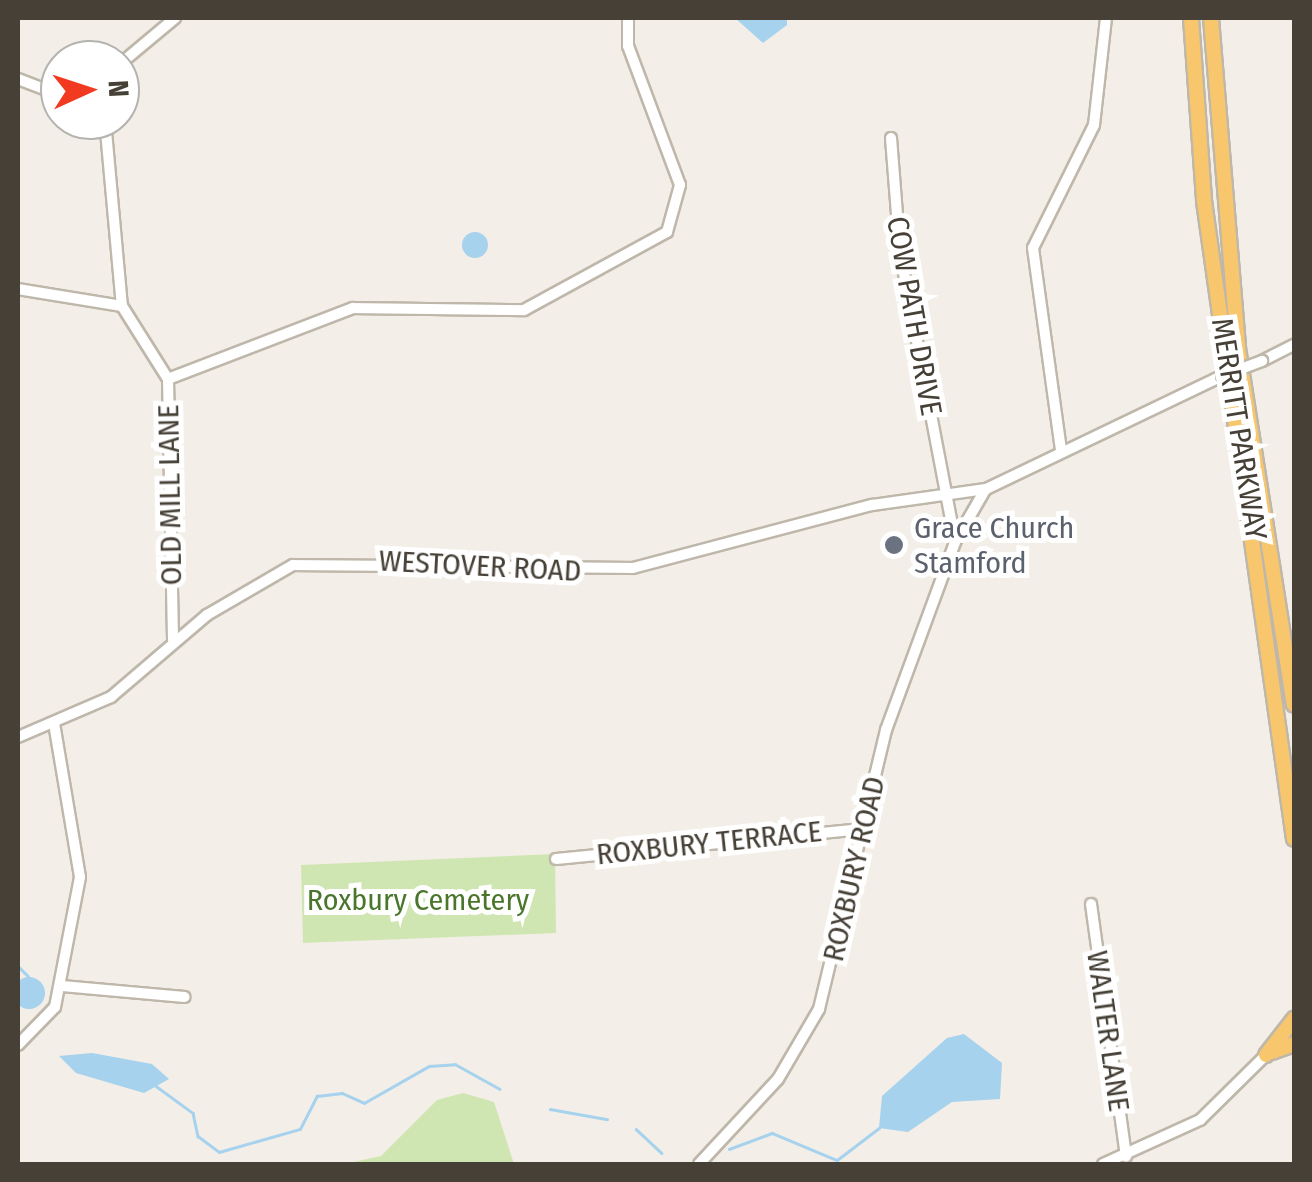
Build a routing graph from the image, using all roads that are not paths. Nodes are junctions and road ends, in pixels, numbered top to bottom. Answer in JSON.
{"nodes":[{"id":1,"x":174,"y":18,"type":"edge"},
{"id":2,"x":628,"y":18,"type":"edge"},
{"id":3,"x":1106,"y":18,"type":"edge"},
{"id":4,"x":1190,"y":18,"type":"edge"},
{"id":5,"x":1212,"y":18,"type":"edge"},
{"id":6,"x":140,"y":47,"type":"edge"},
{"id":7,"x":891,"y":138,"type":"dead end"},
{"id":8,"x":105,"y":140,"type":"edge"},
{"id":9,"x":18,"y":289,"type":"edge"},
{"id":10,"x":122,"y":306,"type":"junction"},
{"id":11,"x":1294,"y":345,"type":"edge"},
{"id":12,"x":168,"y":378,"type":"junction"},
{"id":13,"x":1061,"y":450,"type":"junction"},
{"id":14,"x":986,"y":489,"type":"junction"},
{"id":15,"x":945,"y":493,"type":"junction"},
{"id":16,"x":956,"y":542,"type":"junction"},
{"id":17,"x":173,"y":640,"type":"junction"},
{"id":18,"x":1294,"y":705,"type":"edge"},
{"id":19,"x":54,"y":724,"type":"junction"},
{"id":20,"x":18,"y":738,"type":"edge"},
{"id":21,"x":863,"y":829,"type":"junction"},
{"id":22,"x":1294,"y":840,"type":"edge"},
{"id":23,"x":556,"y":859,"type":"dead end"},
{"id":24,"x":1091,"y":904,"type":"dead end"},
{"id":25,"x":62,"y":986,"type":"junction"},
{"id":26,"x":186,"y":997,"type":"dead end"},
{"id":27,"x":1294,"y":1019,"type":"edge"},
{"id":28,"x":1294,"y":1044,"type":"edge"},
{"id":29,"x":18,"y":1046,"type":"edge"},
{"id":30,"x":1266,"y":1054,"type":"junction"},
{"id":31,"x":1126,"y":1158,"type":"junction"},
{"id":32,"x":698,"y":1164,"type":"edge"},
{"id":33,"x":1103,"y":1164,"type":"edge"}],
"edges":[{"from":1,"to":6,"type":"street"},
{"from":2,"to":12,"type":"street"},
{"from":3,"to":13,"type":"street"},
{"from":4,"to":22,"type":"highway","name":"MERRITT PARKWAY"},
{"from":5,"to":18,"type":"highway","name":"MERRITT PARKWAY"},
{"from":7,"to":15,"type":"street","name":"COW PATH DRIVE"},
{"from":8,"to":10,"type":"street","name":"OLD MILL LANE"},
{"from":9,"to":10,"type":"street"},
{"from":10,"to":12,"type":"street","name":"OLD MILL LANE"},
{"from":11,"to":13,"type":"street","bridge":true},
{"from":12,"to":17,"type":"street","name":"OLD MILL LANE"},
{"from":13,"to":14,"type":"street"},
{"from":14,"to":15,"type":"street","name":"WESTOVER ROAD"},
{"from":14,"to":16,"type":"street","name":"ROXBURY ROAD"},
{"from":15,"to":16,"type":"street"},
{"from":15,"to":17,"type":"street","name":"WESTOVER ROAD"},
{"from":16,"to":21,"type":"street","name":"ROXBURY ROAD"},
{"from":17,"to":19,"type":"street","name":"WESTOVER ROAD"},
{"from":19,"to":20,"type":"street","name":"WESTOVER ROAD"},
{"from":19,"to":25,"type":"street"},
{"from":21,"to":23,"type":"street","name":"ROXBURY TERRACE"},
{"from":21,"to":32,"type":"street","name":"ROXBURY ROAD"},
{"from":24,"to":31,"type":"street","name":"WALTER LANE"},
{"from":25,"to":26,"type":"street"},
{"from":25,"to":29,"type":"street"},
{"from":27,"to":30,"type":"highway"},
{"from":28,"to":30,"type":"highway"},
{"from":30,"to":31,"type":"street"},
{"from":31,"to":33,"type":"street"}]}
